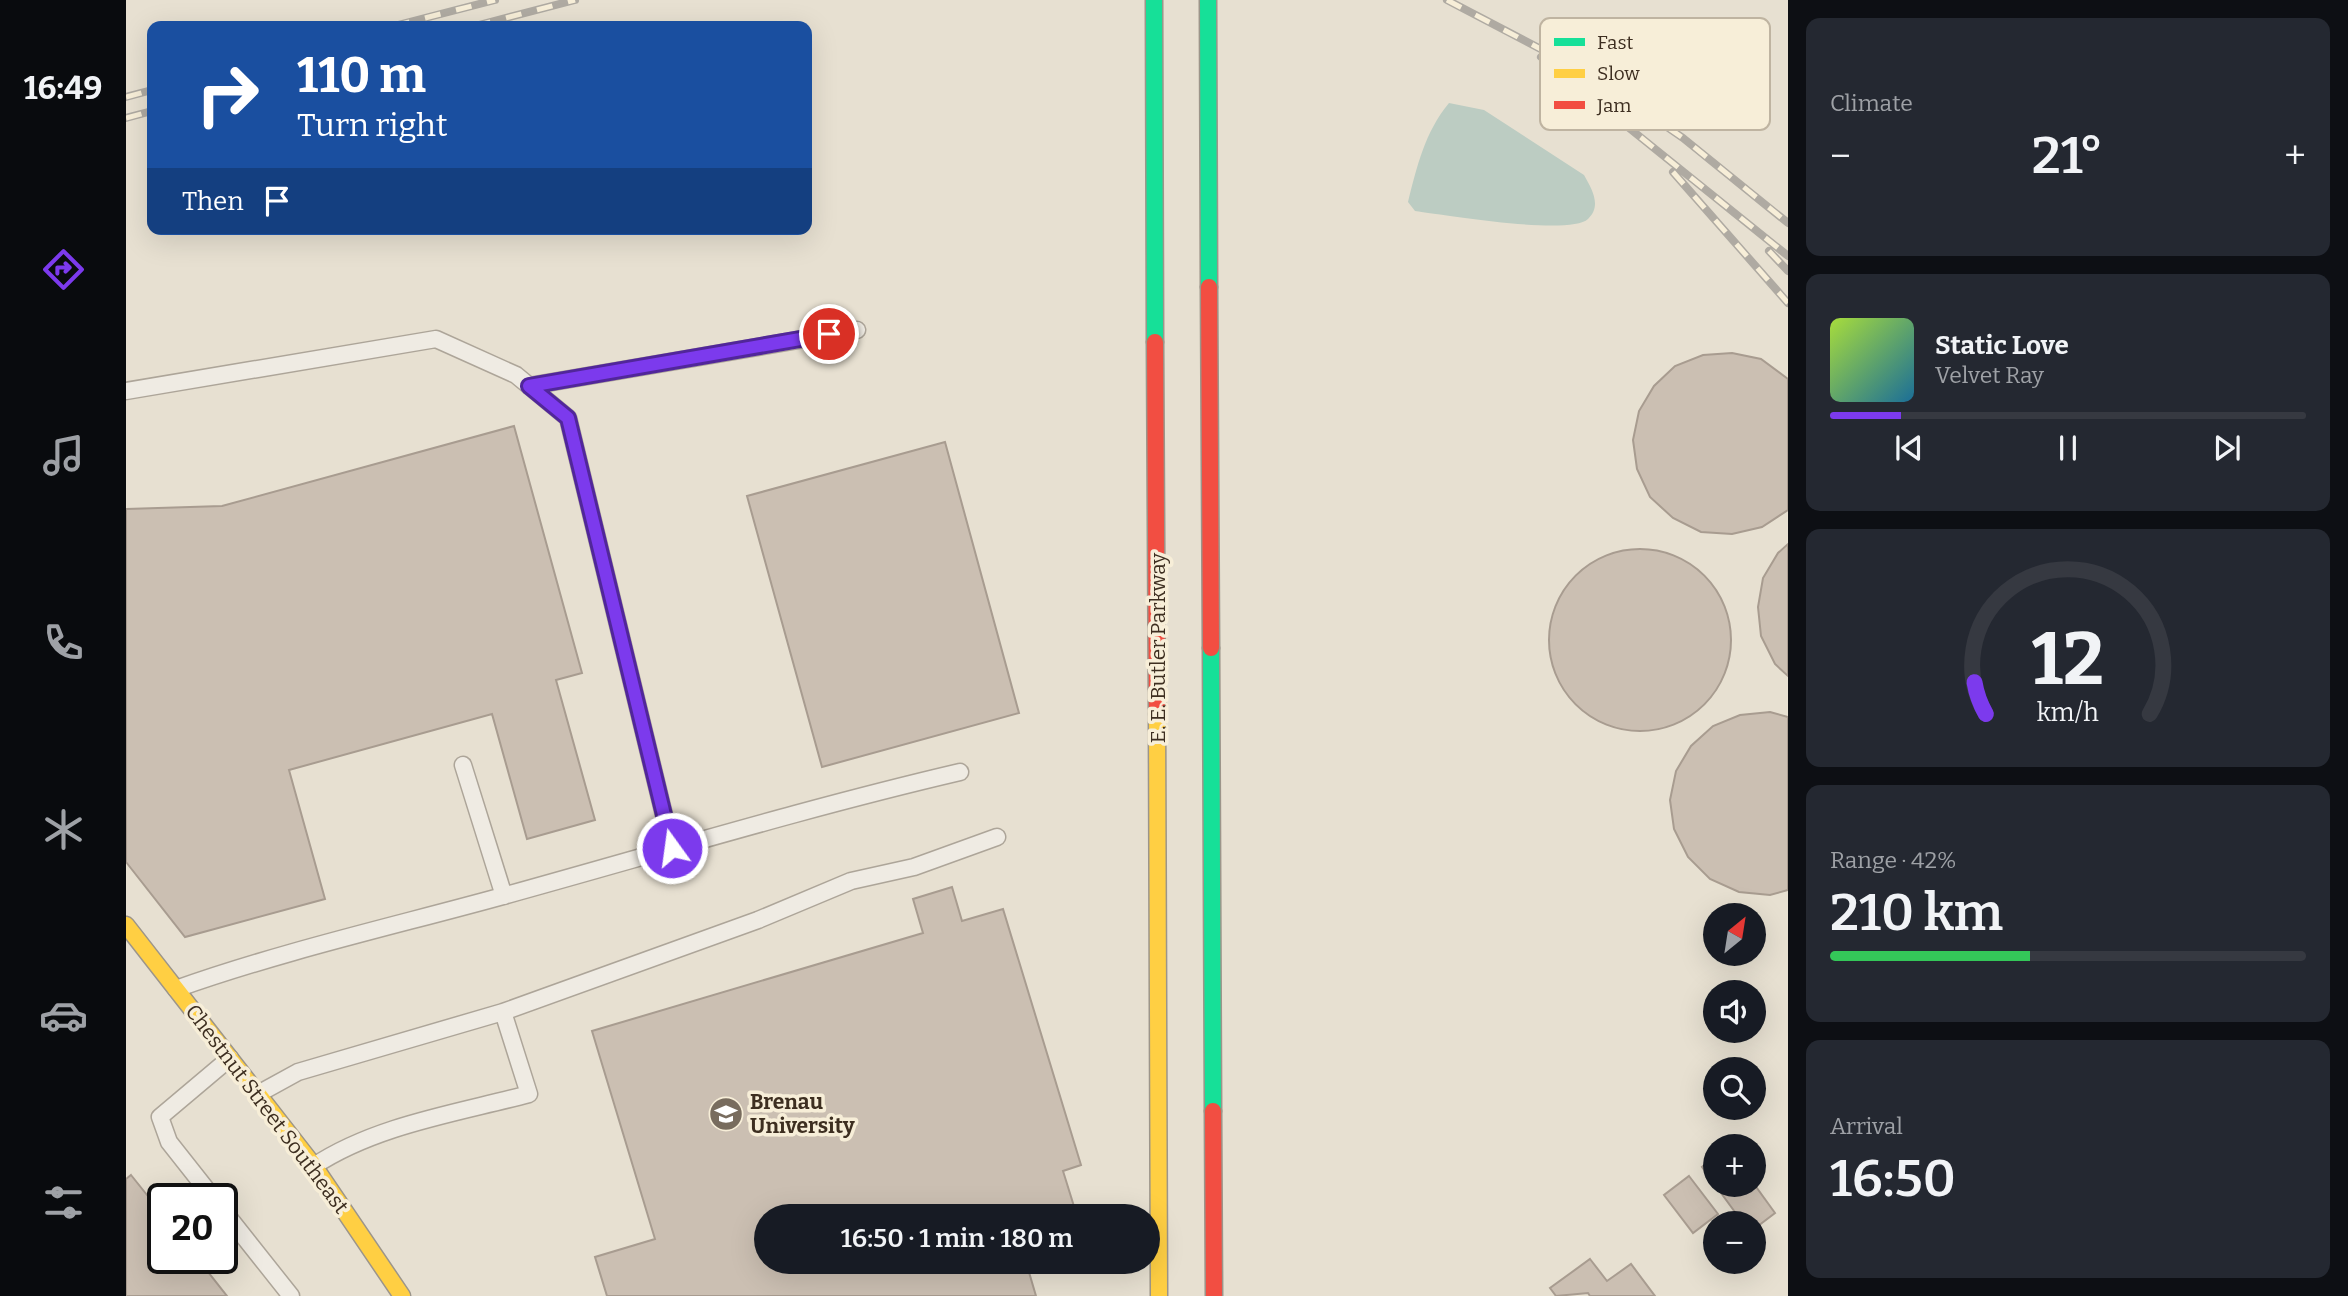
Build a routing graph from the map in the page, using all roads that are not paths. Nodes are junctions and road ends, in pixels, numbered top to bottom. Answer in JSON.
{"nodes":[{"id":1,"x":1154,"y":0,"type":"edge"},
{"id":2,"x":1208,"y":0,"type":"edge"},
{"id":3,"x":857,"y":330,"type":"dead end"},
{"id":4,"x":529,"y":386,"type":"junction"},
{"id":5,"x":126,"y":391,"type":"edge"},
{"id":6,"x":463,"y":765,"type":"dead end"},
{"id":7,"x":960,"y":772,"type":"dead end"},
{"id":8,"x":997,"y":837,"type":"dead end"},
{"id":9,"x":672,"y":848,"type":"junction"},
{"id":10,"x":504,"y":896,"type":"junction"},
{"id":11,"x":126,"y":925,"type":"edge"},
{"id":12,"x":176,"y":989,"type":"junction"},
{"id":13,"x":503,"y":1012,"type":"junction"},
{"id":14,"x":230,"y":1058,"type":"junction"},
{"id":15,"x":258,"y":1094,"type":"junction"},
{"id":16,"x":314,"y":1166,"type":"junction"},
{"id":17,"x":201,"y":1183,"type":"edge"},
{"id":18,"x":238,"y":1229,"type":"edge"},
{"id":19,"x":291,"y":1296,"type":"edge"},
{"id":20,"x":402,"y":1296,"type":"edge"},
{"id":21,"x":1159,"y":1296,"type":"edge"},
{"id":22,"x":1214,"y":1296,"type":"edge"}],
"edges":[{"from":1,"to":21,"type":"main road","name":"E. E. Butler Parkway"},
{"from":2,"to":22,"type":"main road"},
{"from":3,"to":4,"type":"lane"},
{"from":4,"to":5,"type":"lane"},
{"from":4,"to":9,"type":"lane"},
{"from":6,"to":10,"type":"lane"},
{"from":7,"to":9,"type":"lane"},
{"from":8,"to":13,"type":"lane"},
{"from":9,"to":10,"type":"lane"},
{"from":10,"to":12,"type":"lane"},
{"from":11,"to":12,"type":"main road","name":"Chestnut Street Southeast"},
{"from":12,"to":14,"type":"main road","name":"Chestnut Street Southeast"},
{"from":13,"to":15,"type":"lane"},
{"from":13,"to":16,"type":"lane"},
{"from":14,"to":15,"type":"main road","name":"Chestnut Street Southeast"},
{"from":14,"to":17,"type":"lane"},
{"from":15,"to":16,"type":"main road","name":"Chestnut Street Southeast"},
{"from":16,"to":20,"type":"main road","name":"Chestnut Street Southeast"},
{"from":18,"to":19,"type":"lane"}]}
